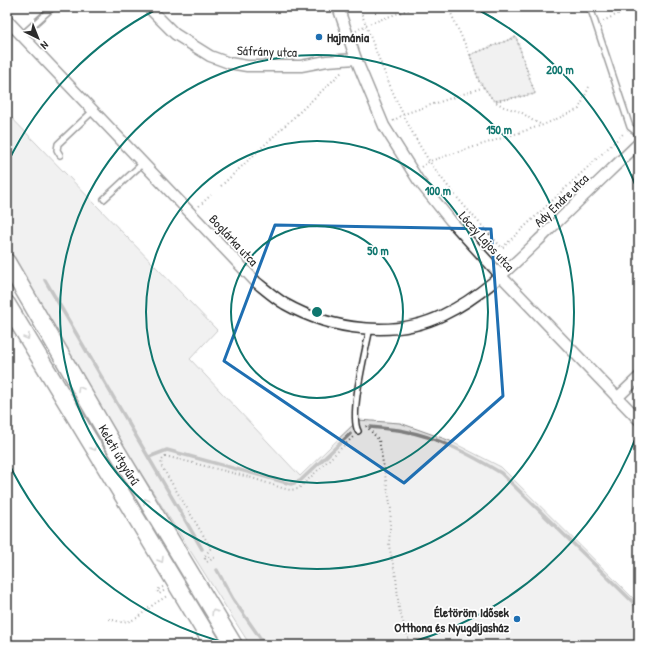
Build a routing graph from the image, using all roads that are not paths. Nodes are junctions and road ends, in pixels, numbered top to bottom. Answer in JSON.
{"nodes":[{"id":1,"x":53,"y":7,"type":"edge"},
{"id":2,"x":148,"y":7,"type":"edge"},
{"id":3,"x":338,"y":7,"type":"edge"},
{"id":4,"x":590,"y":7,"type":"edge"},
{"id":5,"x":7,"y":20,"type":"edge"},
{"id":6,"x":22,"y":35,"type":"junction"},
{"id":7,"x":356,"y":59,"type":"junction"},
{"id":8,"x":94,"y":110,"type":"junction"},
{"id":9,"x":639,"y":134,"type":"edge"},
{"id":10,"x":639,"y":143,"type":"edge"},
{"id":11,"x":60,"y":155,"type":"dead end"},
{"id":12,"x":143,"y":163,"type":"junction"},
{"id":13,"x":104,"y":199,"type":"dead end"},
{"id":14,"x":7,"y":262,"type":"edge"},
{"id":15,"x":501,"y":276,"type":"junction"},
{"id":16,"x":7,"y":304,"type":"edge"},
{"id":17,"x":370,"y":328,"type":"junction"},
{"id":18,"x":639,"y":377,"type":"edge"},
{"id":19,"x":617,"y":398,"type":"junction"},
{"id":20,"x":639,"y":420,"type":"edge"},
{"id":21,"x":358,"y":431,"type":"road end"},
{"id":22,"x":213,"y":645,"type":"edge"},
{"id":23,"x":234,"y":645,"type":"edge"}],
"edges":[{"from":1,"to":6,"type":"lane"},
{"from":2,"to":7,"type":"street","name":"Sáfrány utca"},
{"from":3,"to":7,"type":"street","name":"Lóczy Lajos utca"},
{"from":4,"to":9,"type":"lane"},
{"from":5,"to":6,"type":"street","name":"Boglárka utca"},
{"from":6,"to":8,"type":"street","name":"Boglárka utca"},
{"from":7,"to":15,"type":"street","name":"Lóczy Lajos utca"},
{"from":8,"to":11,"type":"lane"},
{"from":8,"to":12,"type":"street","name":"Boglárka utca"},
{"from":10,"to":15,"type":"street","name":"Ady Endre utca"},
{"from":12,"to":13,"type":"lane"},
{"from":12,"to":17,"type":"street","name":"Boglárka utca"},
{"from":23,"to":14,"type":"main road","name":"Keleti útgyűrű","one_way":true},
{"from":15,"to":17,"type":"street","name":"Boglárka utca"},
{"from":15,"to":19,"type":"street","name":"Lóczy Lajos utca"},
{"from":16,"to":22,"type":"main road","name":"Keleti útgyűrű","one_way":true},
{"from":17,"to":21,"type":"lane"},
{"from":18,"to":19,"type":"street"},
{"from":19,"to":20,"type":"street","name":"Lóczy Lajos utca"}]}
